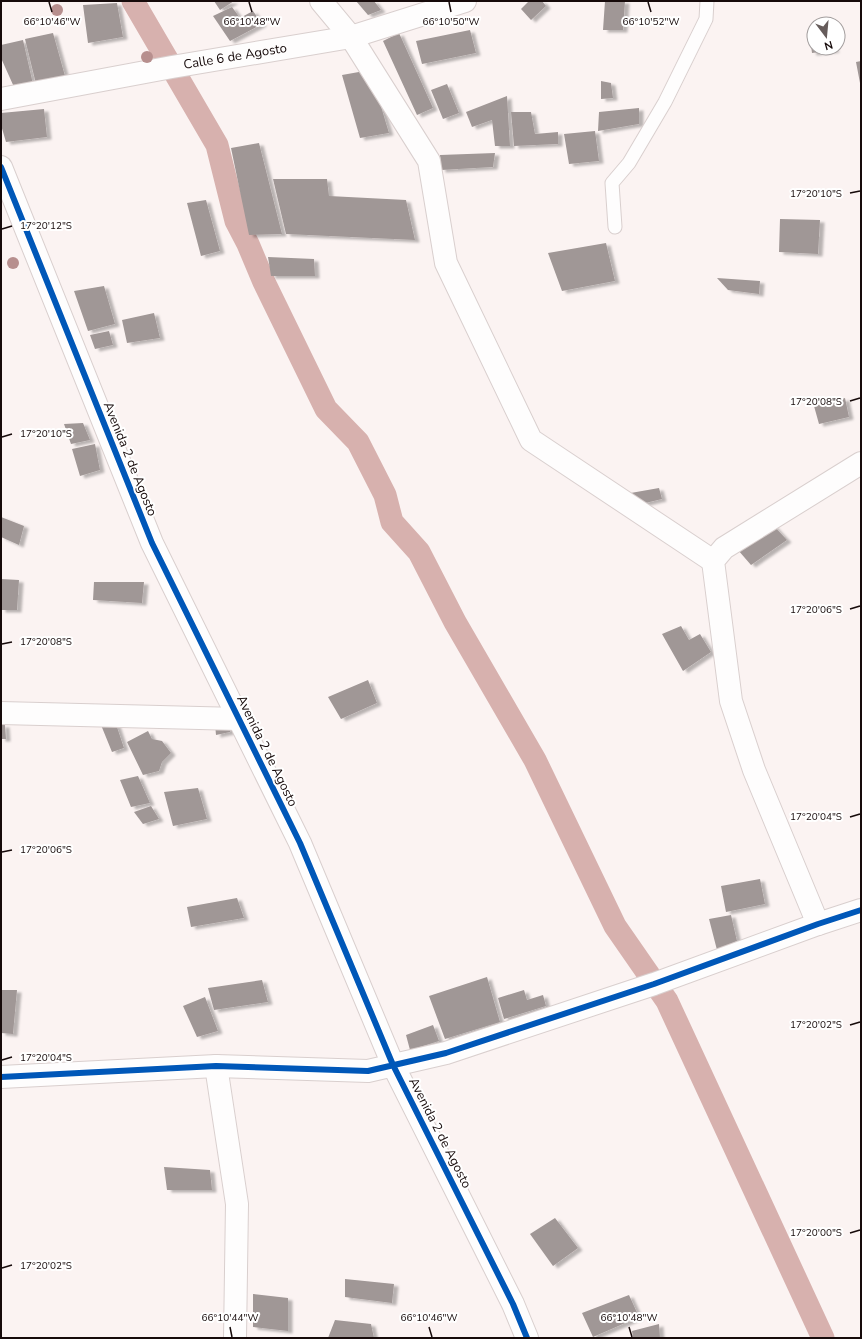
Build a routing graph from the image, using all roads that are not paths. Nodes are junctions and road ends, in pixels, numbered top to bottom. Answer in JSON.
{"nodes":[{"id":1,"x":321,"y":1,"type":"edge"},
{"id":2,"x":465,"y":1,"type":"edge"},
{"id":3,"x":707,"y":1,"type":"edge"},
{"id":4,"x":351,"y":37,"type":"junction"},
{"id":5,"x":1,"y":99,"type":"edge"},
{"id":6,"x":1,"y":167,"type":"edge"},
{"id":7,"x":615,"y":227,"type":"dead end"},
{"id":8,"x":861,"y":463,"type":"edge"},
{"id":9,"x":713,"y":561,"type":"junction"},
{"id":10,"x":1,"y":713,"type":"edge"},
{"id":11,"x":238,"y":719,"type":"junction"},
{"id":12,"x":861,"y":910,"type":"edge"},
{"id":13,"x":818,"y":924,"type":"junction"},
{"id":14,"x":393,"y":1065,"type":"junction"},
{"id":15,"x":216,"y":1066,"type":"junction"},
{"id":16,"x":1,"y":1077,"type":"edge"},
{"id":17,"x":235,"y":1338,"type":"edge"},
{"id":18,"x":527,"y":1338,"type":"edge"}],
"edges":[{"from":1,"to":4,"type":"street"},
{"from":2,"to":4,"type":"street","name":"Calle 6 de Agosto"},
{"from":3,"to":7,"type":"lane"},
{"from":4,"to":5,"type":"street","name":"Calle 6 de Agosto"},
{"from":4,"to":9,"type":"street"},
{"from":6,"to":11,"type":"street","name":"Avenida 2 de Agosto"},
{"from":8,"to":9,"type":"street"},
{"from":9,"to":13,"type":"street"},
{"from":10,"to":11,"type":"street"},
{"from":11,"to":14,"type":"street","name":"Avenida 2 de Agosto"},
{"from":12,"to":13,"type":"street"},
{"from":13,"to":14,"type":"street"},
{"from":14,"to":15,"type":"street"},
{"from":14,"to":18,"type":"street","name":"Avenida 2 de Agosto"},
{"from":15,"to":16,"type":"street"},
{"from":15,"to":17,"type":"street"}]}
